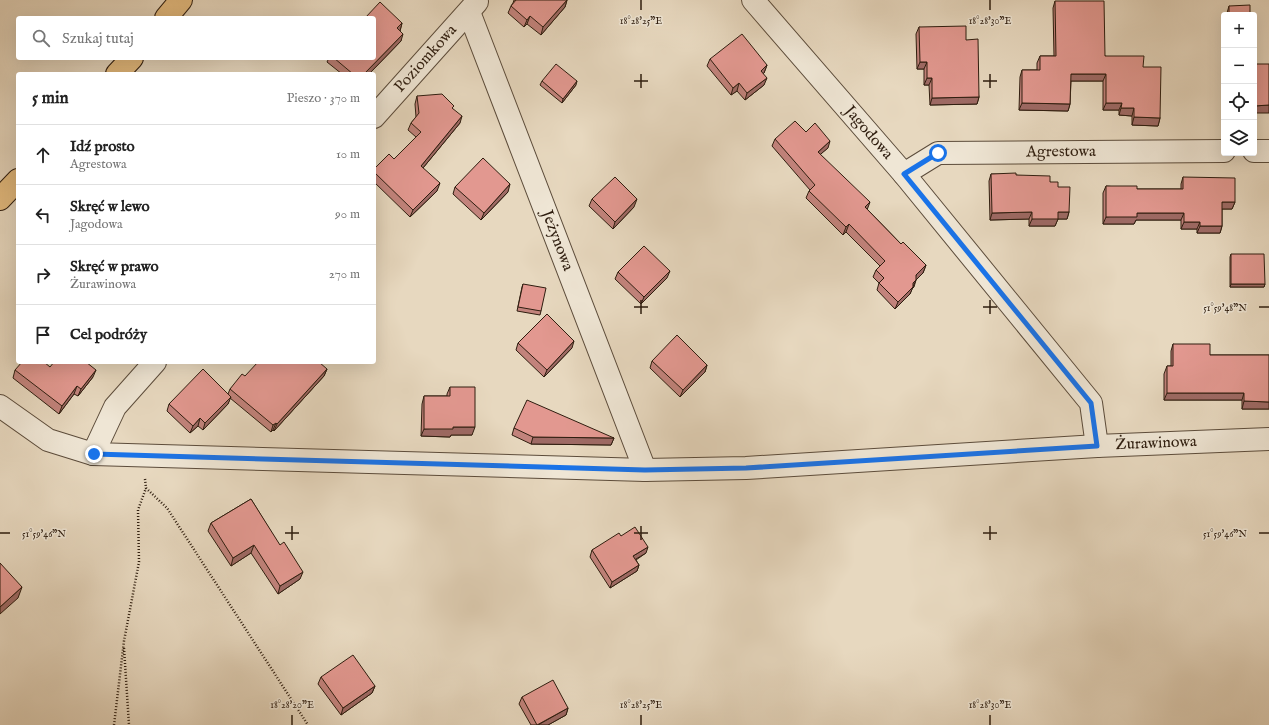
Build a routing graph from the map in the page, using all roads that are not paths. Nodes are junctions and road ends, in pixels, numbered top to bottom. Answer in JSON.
{"nodes":[{"id":1,"x":181,"y":0,"type":"edge"},
{"id":2,"x":753,"y":0,"type":"edge"},
{"id":3,"x":473,"y":6,"type":"edge"},
{"id":4,"x":168,"y":16,"type":"edge"},
{"id":5,"x":130,"y":60,"type":"edge"},
{"id":6,"x":119,"y":72,"type":"edge"},
{"id":7,"x":376,"y":115,"type":"edge"},
{"id":8,"x":1221,"y":151,"type":"edge"},
{"id":9,"x":1257,"y":151,"type":"edge"},
{"id":10,"x":1269,"y":151,"type":"edge"},
{"id":11,"x":904,"y":174,"type":"junction"},
{"id":12,"x":16,"y":182,"type":"edge"},
{"id":13,"x":0,"y":199,"type":"edge"},
{"id":14,"x":153,"y":364,"type":"edge"},
{"id":15,"x":0,"y":406,"type":"edge"},
{"id":16,"x":1269,"y":439,"type":"edge"},
{"id":17,"x":1097,"y":446,"type":"junction"},
{"id":18,"x":94,"y":454,"type":"junction"},
{"id":19,"x":645,"y":470,"type":"junction"}],
"edges":[{"from":1,"to":4,"type":"main road"},
{"from":2,"to":11,"type":"street","name":"Jagodowa"},
{"from":3,"to":7,"type":"street","name":"Poziomkowa"},
{"from":3,"to":19,"type":"street","name":"Jeżynowa"},
{"from":5,"to":6,"type":"main road"},
{"from":8,"to":11,"type":"street","name":"Agrestowa"},
{"from":9,"to":10,"type":"street"},
{"from":11,"to":17,"type":"street","name":"Jagodowa"},
{"from":12,"to":13,"type":"main road"},
{"from":14,"to":18,"type":"street"},
{"from":15,"to":18,"type":"street","name":"Żurawinowa"},
{"from":16,"to":17,"type":"street","name":"Żurawinowa"},
{"from":17,"to":19,"type":"street","name":"Żurawinowa"},
{"from":18,"to":19,"type":"street","name":"Żurawinowa"}]}
